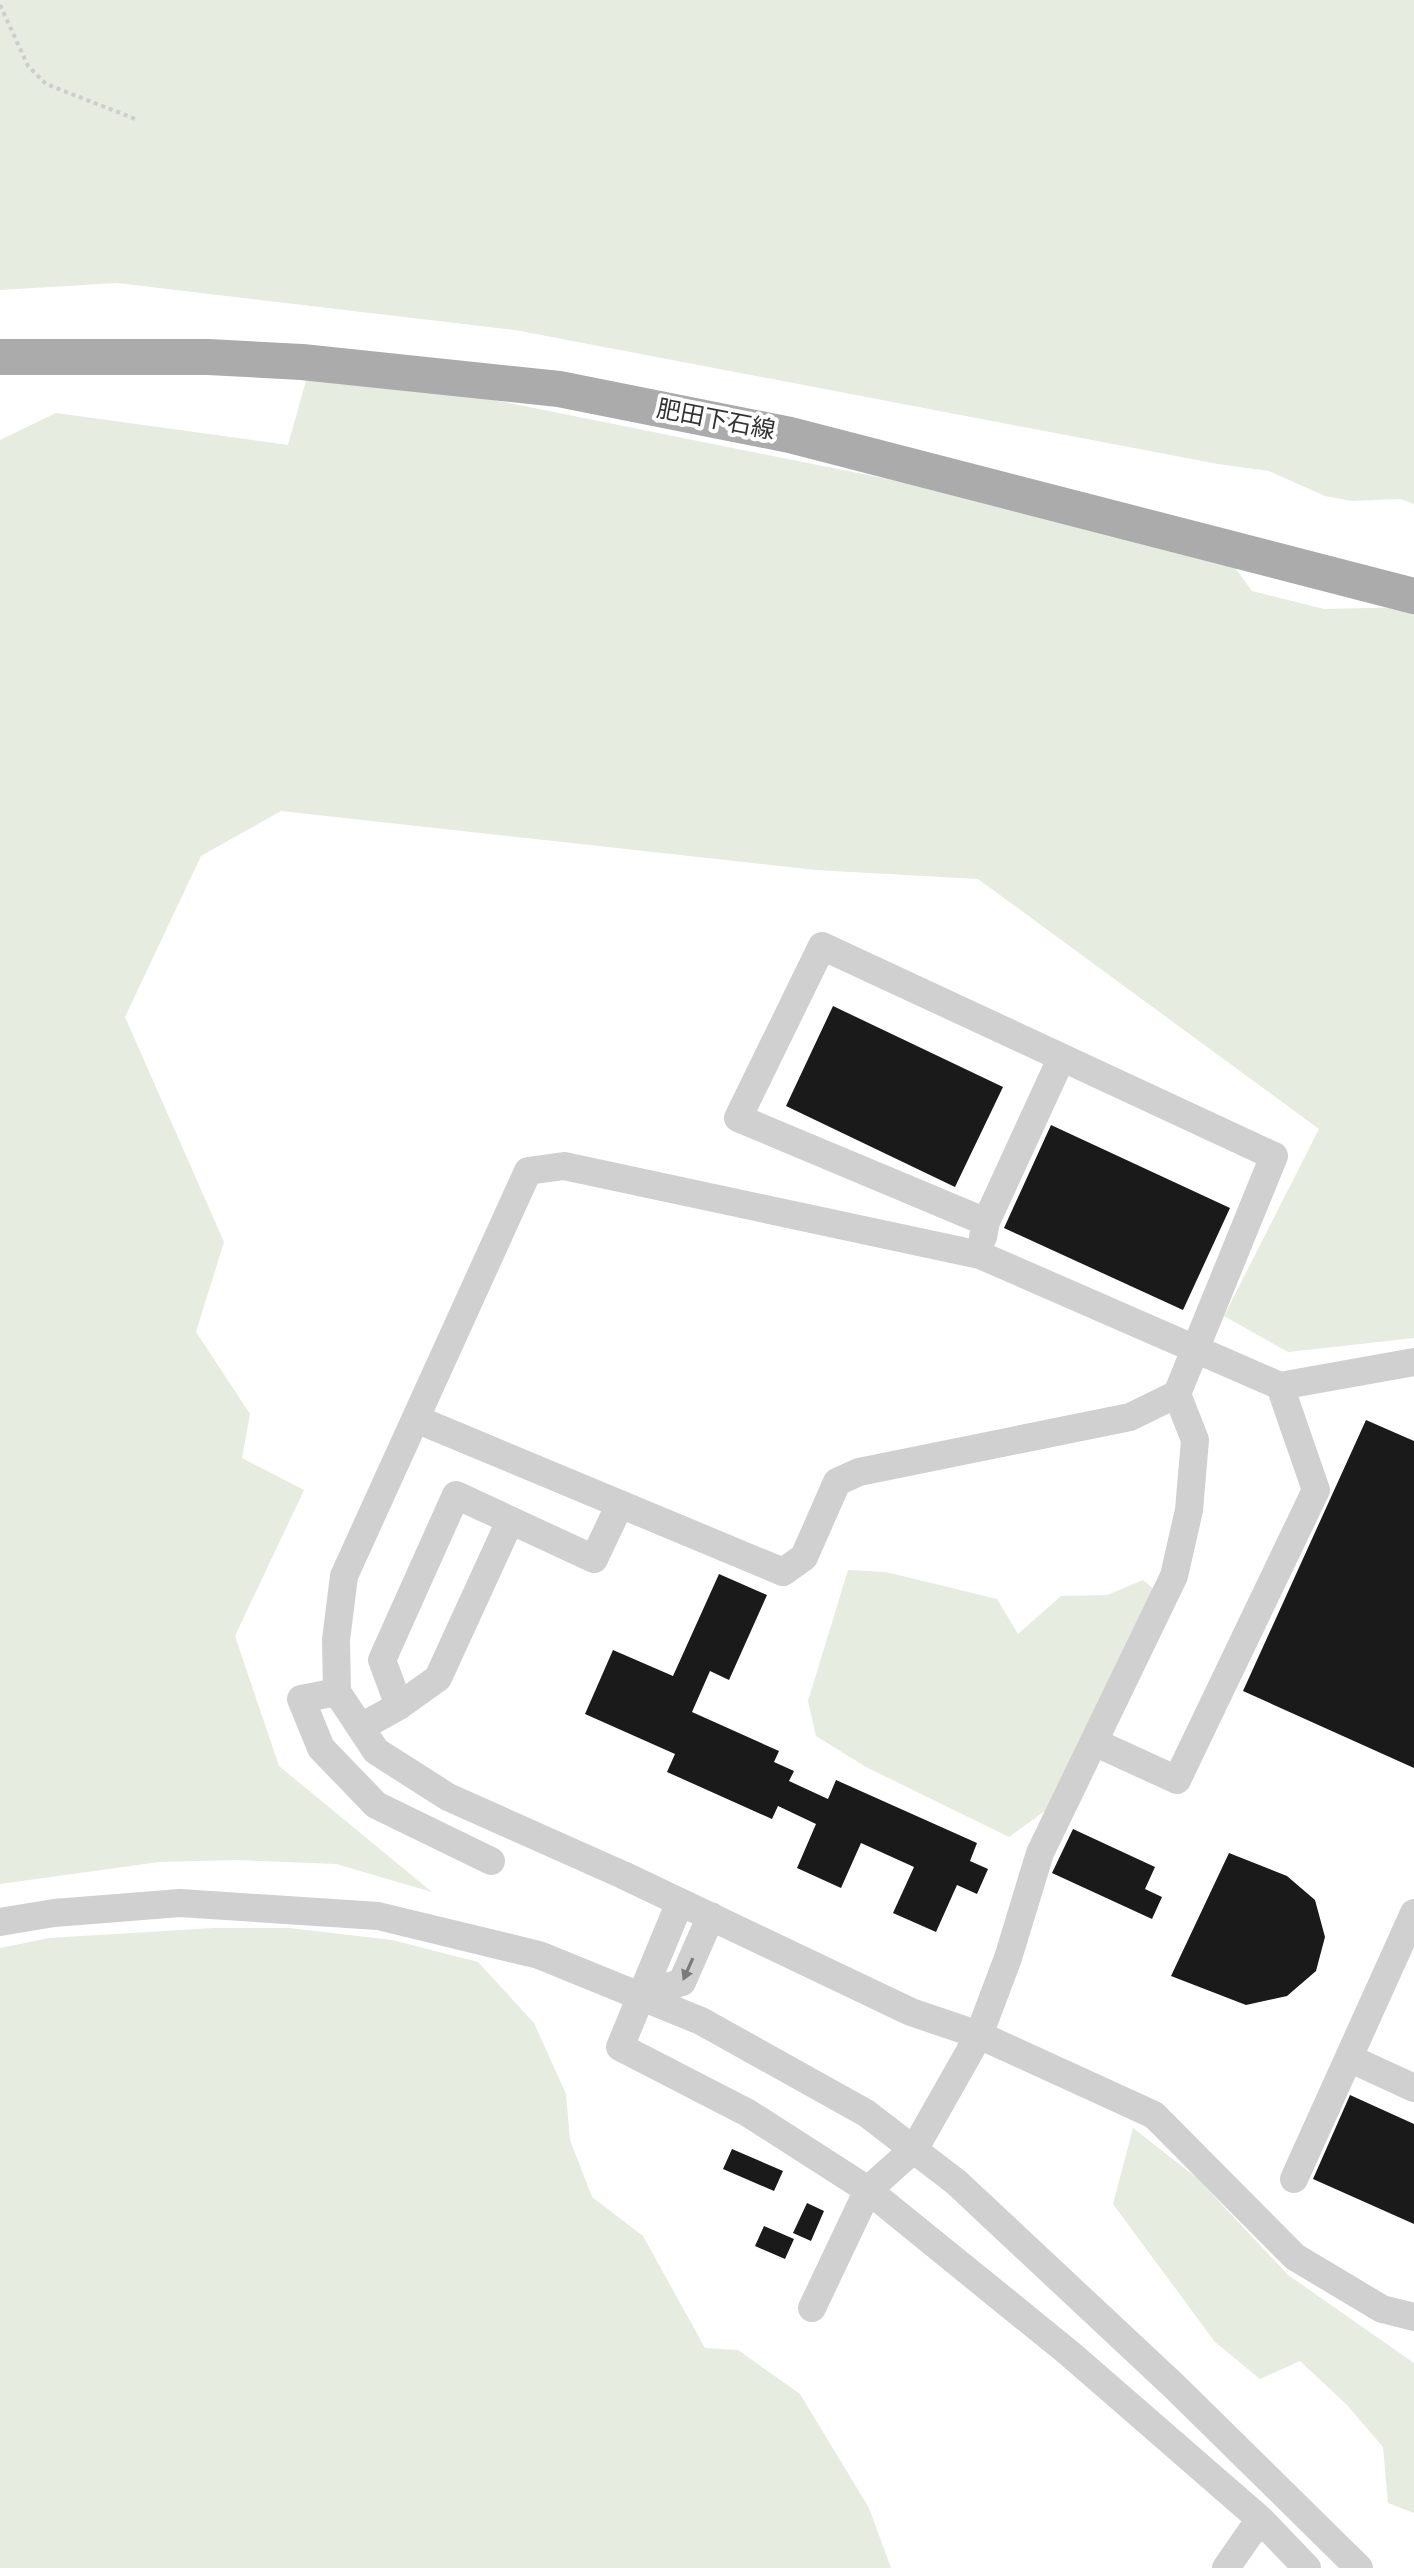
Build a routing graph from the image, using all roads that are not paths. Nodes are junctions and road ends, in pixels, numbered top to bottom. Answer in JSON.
{"nodes":[{"id":1,"x":0,"y":357,"type":"edge"},
{"id":2,"x":1414,"y":596,"type":"edge"},
{"id":3,"x":1061,"y":1059,"type":"junction"},
{"id":4,"x":986,"y":1222,"type":"junction"},
{"id":5,"x":980,"y":1255,"type":"junction"},
{"id":6,"x":1195,"y":1350,"type":"junction"},
{"id":7,"x":1414,"y":1362,"type":"edge"},
{"id":8,"x":1280,"y":1386,"type":"junction"},
{"id":9,"x":1177,"y":1394,"type":"junction"},
{"id":10,"x":416,"y":1419,"type":"junction"},
{"id":11,"x":620,"y":1504,"type":"junction"},
{"id":12,"x":510,"y":1521,"type":"junction"},
{"id":13,"x":337,"y":1692,"type":"junction"},
{"id":14,"x":399,"y":1706,"type":"junction"},
{"id":15,"x":361,"y":1727,"type":"junction"},
{"id":16,"x":1094,"y":1742,"type":"junction"},
{"id":17,"x":448,"y":1797,"type":"junction"},
{"id":18,"x":424,"y":1828,"type":"junction"},
{"id":19,"x":491,"y":1861,"type":"dead end"},
{"id":20,"x":680,"y":1902,"type":"junction"},
{"id":21,"x":1414,"y":1913,"type":"edge"},
{"id":22,"x":711,"y":1916,"type":"junction"},
{"id":23,"x":0,"y":1922,"type":"edge"},
{"id":24,"x":641,"y":1996,"type":"junction"},
{"id":25,"x":979,"y":2035,"type":"junction"},
{"id":26,"x":1349,"y":2058,"type":"junction"},
{"id":27,"x":1414,"y":2088,"type":"edge"},
{"id":28,"x":915,"y":2148,"type":"junction"},
{"id":29,"x":1294,"y":2179,"type":"dead end"},
{"id":30,"x":868,"y":2190,"type":"junction"},
{"id":31,"x":812,"y":2308,"type":"dead end"},
{"id":32,"x":1414,"y":2317,"type":"edge"},
{"id":33,"x":1260,"y":2519,"type":"junction"},
{"id":34,"x":1226,"y":2568,"type":"edge"},
{"id":35,"x":1307,"y":2568,"type":"edge"},
{"id":36,"x":1359,"y":2568,"type":"edge"}],
"edges":[{"from":1,"to":2,"type":"main road","name":"肥田下石線"},
{"from":3,"to":4,"type":"street"},
{"from":3,"to":4,"type":"street"},
{"from":3,"to":6,"type":"street"},
{"from":4,"to":5,"type":"street"},
{"from":5,"to":6,"type":"street"},
{"from":5,"to":10,"type":"street"},
{"from":6,"to":8,"type":"street"},
{"from":6,"to":9,"type":"street"},
{"from":7,"to":8,"type":"street"},
{"from":8,"to":16,"type":"street"},
{"from":9,"to":11,"type":"street"},
{"from":9,"to":16,"type":"street"},
{"from":10,"to":11,"type":"street"},
{"from":10,"to":13,"type":"street"},
{"from":11,"to":12,"type":"street"},
{"from":12,"to":14,"type":"street"},
{"from":12,"to":14,"type":"street"},
{"from":13,"to":15,"type":"street"},
{"from":13,"to":18,"type":"street"},
{"from":14,"to":15,"type":"street"},
{"from":15,"to":17,"type":"street"},
{"from":16,"to":25,"type":"street"},
{"from":17,"to":18,"type":"street"},
{"from":17,"to":20,"type":"street"},
{"from":18,"to":19,"type":"street"},
{"from":20,"to":22,"type":"street"},
{"from":20,"to":24,"type":"street"},
{"from":21,"to":26,"type":"street"},
{"from":22,"to":24,"type":"street","one_way":true},
{"from":22,"to":25,"type":"street"},
{"from":23,"to":24,"type":"street"},
{"from":24,"to":28,"type":"street"},
{"from":24,"to":30,"type":"street"},
{"from":25,"to":28,"type":"street"},
{"from":25,"to":32,"type":"street"},
{"from":26,"to":27,"type":"street"},
{"from":26,"to":29,"type":"street"},
{"from":28,"to":30,"type":"street"},
{"from":28,"to":36,"type":"street"},
{"from":30,"to":31,"type":"street"},
{"from":30,"to":33,"type":"street"},
{"from":33,"to":34,"type":"street"},
{"from":33,"to":35,"type":"street"}]}
